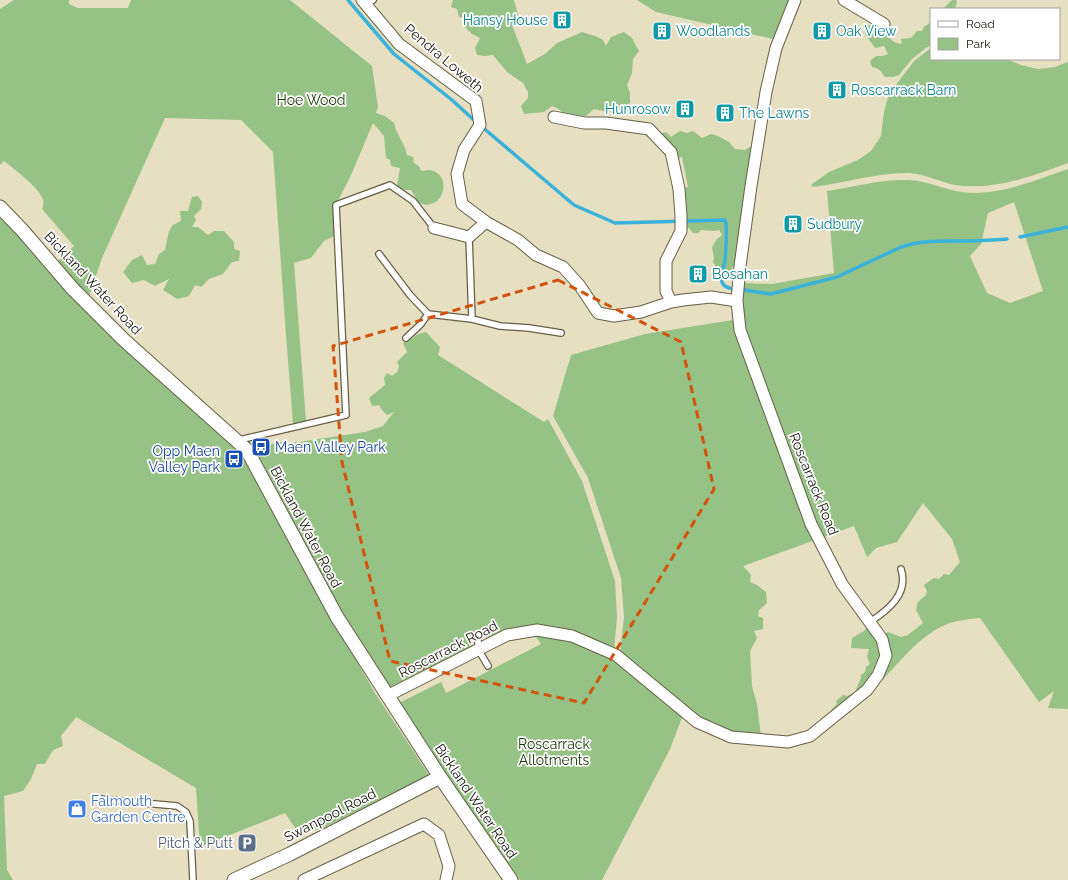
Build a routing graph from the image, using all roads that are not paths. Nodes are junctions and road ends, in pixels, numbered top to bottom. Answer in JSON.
{"nodes":[{"id":1,"x":795,"y":0,"type":"edge"},
{"id":2,"x":844,"y":0,"type":"edge"},
{"id":3,"x":367,"y":1,"type":"edge"},
{"id":4,"x":884,"y":24,"type":"dead end"},
{"id":5,"x":554,"y":117,"type":"dead end"},
{"id":6,"x":0,"y":207,"type":"edge"},
{"id":7,"x":486,"y":222,"type":"junction"},
{"id":8,"x":434,"y":228,"type":"joint"},
{"id":9,"x":469,"y":238,"type":"junction"},
{"id":10,"x":379,"y":254,"type":"dead end"},
{"id":11,"x":737,"y":300,"type":"junction"},
{"id":12,"x":671,"y":302,"type":"junction"},
{"id":13,"x":428,"y":314,"type":"junction"},
{"id":14,"x":472,"y":319,"type":"junction"},
{"id":15,"x":561,"y":333,"type":"dead end"},
{"id":16,"x":406,"y":338,"type":"dead end"},
{"id":17,"x":236,"y":441,"type":"junction"},
{"id":18,"x":900,"y":570,"type":"dead end"},
{"id":19,"x":870,"y":622,"type":"junction"},
{"id":20,"x":478,"y":636,"type":"dead end"},
{"id":21,"x":478,"y":649,"type":"junction"},
{"id":22,"x":488,"y":666,"type":"dead end"},
{"id":23,"x":387,"y":696,"type":"junction"},
{"id":24,"x":440,"y":778,"type":"junction"},
{"id":25,"x":100,"y":799,"type":"dead end"},
{"id":26,"x":193,"y":880,"type":"edge"},
{"id":27,"x":234,"y":880,"type":"edge"},
{"id":28,"x":304,"y":880,"type":"edge"},
{"id":29,"x":446,"y":880,"type":"edge"},
{"id":30,"x":511,"y":880,"type":"edge"}],
"edges":[{"from":1,"to":11,"type":"street","name":"Roscarrack Road"},
{"from":2,"to":4,"type":"street"},
{"from":3,"to":7,"type":"street","name":"Pendra Loweth"},
{"from":5,"to":12,"type":"street"},
{"from":6,"to":17,"type":"street","name":"Bickland Water Road"},
{"from":7,"to":9,"type":"street"},
{"from":7,"to":12,"type":"street","name":"Pendra Loweth"},
{"from":8,"to":9,"type":"street"},
{"from":8,"to":17,"type":"lane"},
{"from":9,"to":14,"type":"lane"},
{"from":10,"to":13,"type":"lane"},
{"from":11,"to":12,"type":"street","name":"Pendra Loweth"},
{"from":11,"to":19,"type":"street","name":"Roscarrack Road"},
{"from":13,"to":14,"type":"lane"},
{"from":13,"to":16,"type":"lane"},
{"from":14,"to":15,"type":"lane"},
{"from":17,"to":23,"type":"street","name":"Bickland Water Road"},
{"from":18,"to":19,"type":"lane"},
{"from":19,"to":21,"type":"street","name":"Roscarrack Road"},
{"from":20,"to":21,"type":"lane"},
{"from":21,"to":22,"type":"lane"},
{"from":21,"to":23,"type":"street","name":"Roscarrack Road"},
{"from":23,"to":24,"type":"street","name":"Bickland Water Road"},
{"from":24,"to":27,"type":"street","name":"Swanpool Road"},
{"from":24,"to":30,"type":"street","name":"Bickland Water Road"},
{"from":25,"to":26,"type":"lane"},
{"from":28,"to":29,"type":"street"}]}
